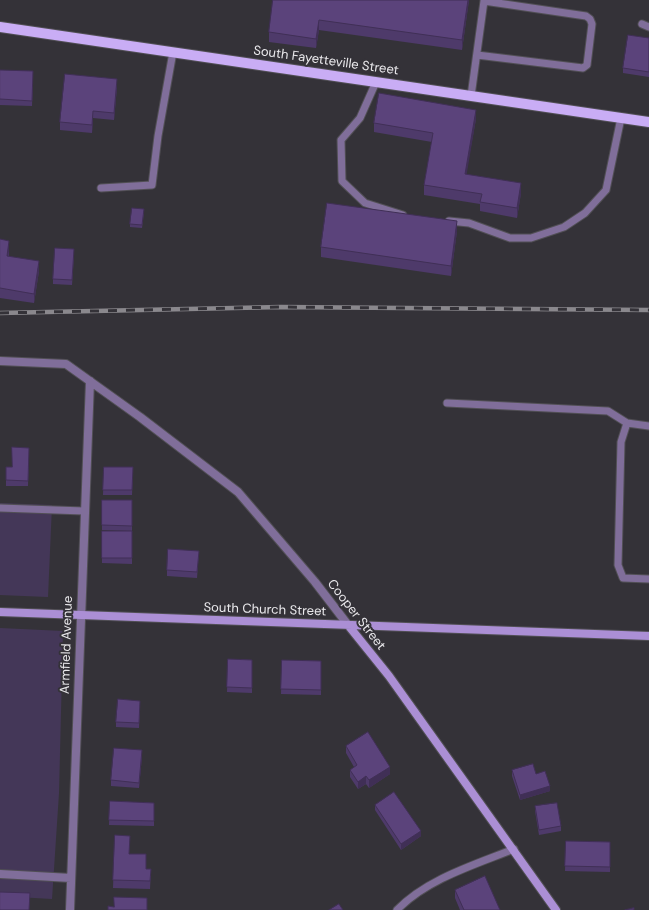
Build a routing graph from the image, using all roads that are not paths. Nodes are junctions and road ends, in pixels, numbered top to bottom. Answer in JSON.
{"nodes":[{"id":1,"x":0,"y":27,"type":"edge"},
{"id":2,"x":172,"y":52,"type":"junction"},
{"id":3,"x":477,"y":54,"type":"junction"},
{"id":4,"x":376,"y":82,"type":"junction"},
{"id":5,"x":472,"y":96,"type":"junction"},
{"id":6,"x":621,"y":118,"type":"junction"},
{"id":7,"x":649,"y":122,"type":"edge"},
{"id":8,"x":101,"y":188,"type":"dead end"},
{"id":9,"x":412,"y":216,"type":"edge"},
{"id":10,"x":440,"y":220,"type":"edge"},
{"id":11,"x":0,"y":361,"type":"edge"},
{"id":12,"x":90,"y":381,"type":"junction"},
{"id":13,"x":447,"y":403,"type":"dead end"},
{"id":14,"x":627,"y":423,"type":"junction"},
{"id":15,"x":649,"y":426,"type":"edge"},
{"id":16,"x":0,"y":508,"type":"edge"},
{"id":17,"x":84,"y":511,"type":"junction"},
{"id":18,"x":649,"y":579,"type":"edge"},
{"id":19,"x":0,"y":612,"type":"edge"},
{"id":20,"x":81,"y":615,"type":"junction"},
{"id":21,"x":348,"y":625,"type":"junction"},
{"id":22,"x":649,"y":636,"type":"edge"},
{"id":23,"x":514,"y":849,"type":"junction"},
{"id":24,"x":0,"y":874,"type":"edge"},
{"id":25,"x":71,"y":878,"type":"junction"},
{"id":26,"x":70,"y":910,"type":"edge"},
{"id":27,"x":397,"y":910,"type":"edge"},
{"id":28,"x":556,"y":910,"type":"edge"}],
"edges":[{"from":1,"to":2,"type":"main road","name":"South Fayetteville Street"},
{"from":2,"to":4,"type":"main road","name":"South Fayetteville Street"},
{"from":2,"to":8,"type":"lane"},
{"from":3,"to":3,"type":"lane"},
{"from":3,"to":5,"type":"lane"},
{"from":4,"to":5,"type":"main road","name":"South Fayetteville Street"},
{"from":4,"to":9,"type":"lane"},
{"from":5,"to":6,"type":"main road","name":"South Fayetteville Street"},
{"from":6,"to":7,"type":"main road","name":"South Fayetteville Street"},
{"from":6,"to":10,"type":"lane"},
{"from":11,"to":12,"type":"street","name":"Cooper Street"},
{"from":12,"to":17,"type":"street","name":"Armfield Avenue"},
{"from":12,"to":21,"type":"street","name":"Cooper Street"},
{"from":13,"to":14,"type":"lane"},
{"from":14,"to":15,"type":"lane"},
{"from":14,"to":18,"type":"lane"},
{"from":16,"to":17,"type":"lane"},
{"from":17,"to":20,"type":"street","name":"Armfield Avenue"},
{"from":19,"to":20,"type":"street","name":"South Church Street"},
{"from":20,"to":21,"type":"street","name":"South Church Street"},
{"from":20,"to":25,"type":"street","name":"Armfield Avenue"},
{"from":21,"to":22,"type":"street","name":"South Church Street"},
{"from":21,"to":23,"type":"street","name":"Cooper Street"},
{"from":23,"to":27,"type":"lane"},
{"from":23,"to":28,"type":"street","name":"Cooper Street"},
{"from":24,"to":25,"type":"street"},
{"from":25,"to":26,"type":"street","name":"Armfield Avenue"}]}
